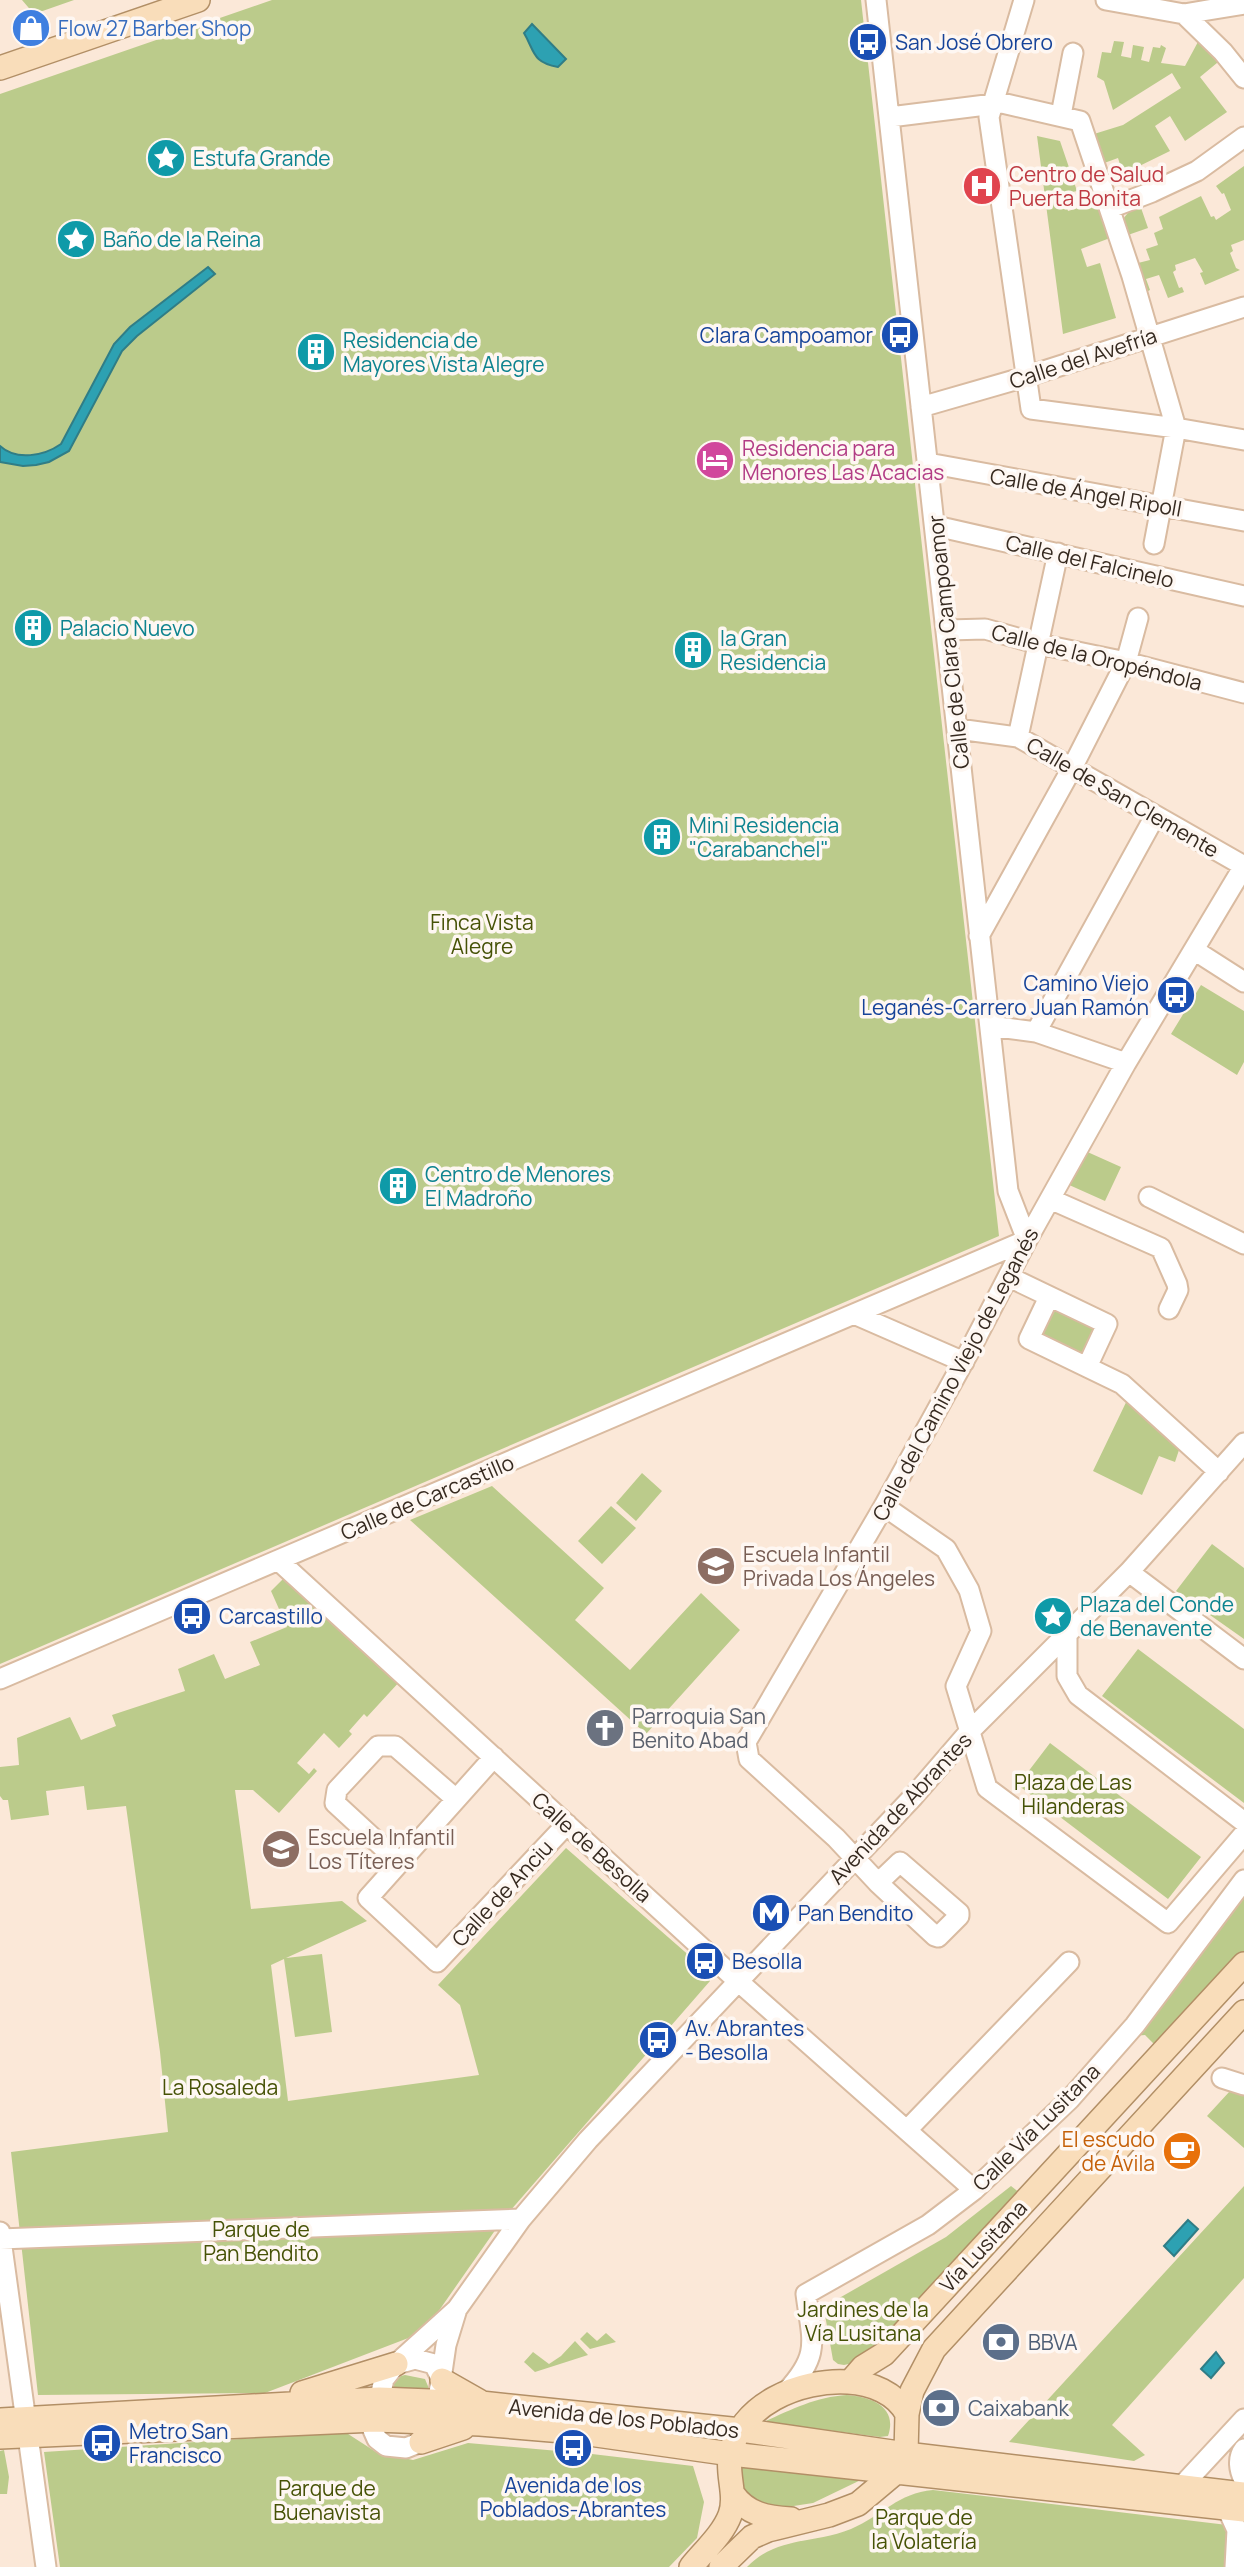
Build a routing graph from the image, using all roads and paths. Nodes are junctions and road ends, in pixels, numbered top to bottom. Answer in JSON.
{"nodes":[{"id":1,"x":198,"y":0,"type":"edge"},
{"id":2,"x":876,"y":0,"type":"edge"},
{"id":3,"x":1024,"y":0,"type":"edge"},
{"id":4,"x":1106,"y":0,"type":"edge"},
{"id":5,"x":1244,"y":4,"type":"edge"},
{"id":6,"x":1184,"y":14,"type":"junction"},
{"id":7,"x":1073,"y":53,"type":"dead end"},
{"id":8,"x":0,"y":68,"type":"edge"},
{"id":9,"x":1244,"y":78,"type":"edge"},
{"id":10,"x":994,"y":104,"type":"junction"},
{"id":11,"x":1060,"y":115,"type":"junction"},
{"id":12,"x":890,"y":117,"type":"junction"},
{"id":13,"x":1244,"y":137,"type":"edge"},
{"id":14,"x":1110,"y":208,"type":"junction"},
{"id":15,"x":1244,"y":307,"type":"edge"},
{"id":16,"x":1151,"y":336,"type":"junction"},
{"id":17,"x":1025,"y":377,"type":"junction"},
{"id":18,"x":921,"y":407,"type":"junction"},
{"id":19,"x":1176,"y":428,"type":"junction"},
{"id":20,"x":1244,"y":440,"type":"edge"},
{"id":21,"x":928,"y":463,"type":"junction"},
{"id":22,"x":1162,"y":505,"type":"junction"},
{"id":23,"x":1244,"y":521,"type":"edge"},
{"id":24,"x":936,"y":526,"type":"junction"},
{"id":25,"x":1154,"y":544,"type":"dead end"},
{"id":26,"x":1058,"y":553,"type":"junction"},
{"id":27,"x":1244,"y":596,"type":"edge"},
{"id":28,"x":1138,"y":618,"type":"dead end"},
{"id":29,"x":948,"y":630,"type":"junction"},
{"id":30,"x":1039,"y":644,"type":"junction"},
{"id":31,"x":1126,"y":662,"type":"junction"},
{"id":32,"x":1244,"y":693,"type":"edge"},
{"id":33,"x":958,"y":729,"type":"junction"},
{"id":34,"x":1018,"y":737,"type":"junction"},
{"id":35,"x":1072,"y":768,"type":"junction"},
{"id":36,"x":1155,"y":816,"type":"junction"},
{"id":37,"x":1244,"y":866,"type":"edge"},
{"id":38,"x":979,"y":936,"type":"junction"},
{"id":39,"x":1194,"y":950,"type":"junction"},
{"id":40,"x":1244,"y":982,"type":"edge"},
{"id":41,"x":990,"y":1026,"type":"junction"},
{"id":42,"x":1036,"y":1032,"type":"junction"},
{"id":43,"x":1126,"y":1063,"type":"junction"},
{"id":44,"x":1149,"y":1197,"type":"dead end"},
{"id":45,"x":1049,"y":1199,"type":"junction"},
{"id":46,"x":1027,"y":1240,"type":"junction"},
{"id":47,"x":1244,"y":1244,"type":"edge"},
{"id":48,"x":1009,"y":1277,"type":"junction"},
{"id":49,"x":1049,"y":1297,"type":"junction"},
{"id":50,"x":1169,"y":1309,"type":"dead end"},
{"id":51,"x":854,"y":1314,"type":"junction"},
{"id":52,"x":964,"y":1362,"type":"junction"},
{"id":53,"x":1087,"y":1367,"type":"junction"},
{"id":54,"x":1244,"y":1443,"type":"edge"},
{"id":55,"x":1219,"y":1472,"type":"junction"},
{"id":56,"x":884,"y":1506,"type":"junction"},
{"id":57,"x":279,"y":1561,"type":"junction"},
{"id":58,"x":1129,"y":1572,"type":"junction"},
{"id":59,"x":1067,"y":1636,"type":"junction"},
{"id":60,"x":1244,"y":1659,"type":"edge"},
{"id":61,"x":0,"y":1679,"type":"edge"},
{"id":62,"x":969,"y":1732,"type":"junction"},
{"id":63,"x":494,"y":1757,"type":"junction"},
{"id":64,"x":456,"y":1799,"type":"junction"},
{"id":65,"x":1244,"y":1822,"type":"edge"},
{"id":66,"x":567,"y":1824,"type":"junction"},
{"id":67,"x":1244,"y":1833,"type":"edge"},
{"id":68,"x":853,"y":1858,"type":"junction"},
{"id":69,"x":400,"y":1862,"type":"junction"},
{"id":70,"x":1244,"y":1880,"type":"edge"},
{"id":71,"x":877,"y":1883,"type":"dead end"},
{"id":72,"x":1069,"y":1962,"type":"dead end"},
{"id":73,"x":1244,"y":1964,"type":"edge"},
{"id":74,"x":739,"y":1982,"type":"junction"},
{"id":75,"x":1244,"y":2012,"type":"edge"},
{"id":76,"x":1222,"y":2078,"type":"dead end"},
{"id":77,"x":1244,"y":2085,"type":"edge"},
{"id":78,"x":907,"y":2130,"type":"junction"},
{"id":79,"x":974,"y":2190,"type":"junction"},
{"id":80,"x":512,"y":2219,"type":"junction"},
{"id":81,"x":0,"y":2237,"type":"edge"},
{"id":82,"x":457,"y":2309,"type":"junction"},
{"id":83,"x":810,"y":2331,"type":"junction"},
{"id":84,"x":396,"y":2364,"type":"junction"},
{"id":85,"x":844,"y":2382,"type":"junction"},
{"id":86,"x":788,"y":2391,"type":"junction"},
{"id":87,"x":437,"y":2401,"type":"junction"},
{"id":88,"x":246,"y":2407,"type":"junction"},
{"id":89,"x":481,"y":2413,"type":"junction"},
{"id":90,"x":907,"y":2414,"type":"junction"},
{"id":91,"x":376,"y":2416,"type":"junction"},
{"id":92,"x":1244,"y":2419,"type":"edge"},
{"id":93,"x":0,"y":2420,"type":"edge"},
{"id":94,"x":26,"y":2428,"type":"junction"},
{"id":95,"x":741,"y":2430,"type":"junction"},
{"id":96,"x":0,"y":2437,"type":"edge"},
{"id":97,"x":1223,"y":2441,"type":"junction"},
{"id":98,"x":421,"y":2442,"type":"junction"},
{"id":99,"x":1242,"y":2452,"type":"edge"},
{"id":100,"x":731,"y":2454,"type":"junction"},
{"id":101,"x":901,"y":2463,"type":"junction"},
{"id":102,"x":1244,"y":2480,"type":"edge"},
{"id":103,"x":1181,"y":2487,"type":"junction"},
{"id":104,"x":733,"y":2494,"type":"junction"},
{"id":105,"x":1241,"y":2500,"type":"edge"},
{"id":106,"x":808,"y":2520,"type":"junction"},
{"id":107,"x":46,"y":2567,"type":"edge"},
{"id":108,"x":691,"y":2567,"type":"edge"},
{"id":109,"x":721,"y":2567,"type":"edge"},
{"id":110,"x":1235,"y":2567,"type":"edge"}],
"edges":[{"from":1,"to":8,"type":"main road"},
{"from":2,"to":12,"type":"street","name":"Calle de Clara Campoamor"},
{"from":3,"to":10,"type":"street"},
{"from":4,"to":6,"type":"street"},
{"from":5,"to":6,"type":"street"},
{"from":6,"to":9,"type":"street"},
{"from":7,"to":11,"type":"street"},
{"from":10,"to":11,"type":"street"},
{"from":10,"to":12,"type":"street"},
{"from":10,"to":17,"type":"street"},
{"from":11,"to":14,"type":"street"},
{"from":12,"to":18,"type":"street","name":"Calle de Clara Campoamor"},
{"from":13,"to":14,"type":"street"},
{"from":14,"to":16,"type":"street"},
{"from":15,"to":16,"type":"street","name":"Calle del Avefría"},
{"from":16,"to":17,"type":"street","name":"Calle del Avefría"},
{"from":16,"to":19,"type":"street"},
{"from":17,"to":18,"type":"street","name":"Calle del Avefría"},
{"from":17,"to":19,"type":"street"},
{"from":18,"to":21,"type":"street","name":"Calle de Clara Campoamor"},
{"from":19,"to":20,"type":"street"},
{"from":19,"to":22,"type":"street"},
{"from":21,"to":22,"type":"street","name":"Calle de Ángel Ripoll"},
{"from":21,"to":24,"type":"street","name":"Calle de Clara Campoamor"},
{"from":22,"to":23,"type":"street","name":"Calle de Ángel Ripoll"},
{"from":22,"to":25,"type":"street"},
{"from":24,"to":26,"type":"street","name":"Calle del Falcinelo"},
{"from":24,"to":29,"type":"street","name":"Calle de Clara Campoamor"},
{"from":26,"to":27,"type":"street","name":"Calle del Falcinelo"},
{"from":26,"to":30,"type":"street"},
{"from":28,"to":31,"type":"street"},
{"from":29,"to":30,"type":"street","name":"Calle de la Oropéndola"},
{"from":29,"to":33,"type":"street","name":"Calle de Clara Campoamor"},
{"from":30,"to":31,"type":"street","name":"Calle de la Oropéndola"},
{"from":30,"to":34,"type":"street"},
{"from":31,"to":32,"type":"street","name":"Calle de la Oropéndola"},
{"from":31,"to":35,"type":"street"},
{"from":33,"to":34,"type":"street","name":"Calle de San Clemente"},
{"from":33,"to":38,"type":"street","name":"Calle de Clara Campoamor"},
{"from":34,"to":35,"type":"street","name":"Calle de San Clemente"},
{"from":35,"to":36,"type":"street","name":"Calle de San Clemente"},
{"from":35,"to":38,"type":"street"},
{"from":36,"to":37,"type":"street","name":"Calle de San Clemente"},
{"from":36,"to":42,"type":"street"},
{"from":37,"to":39,"type":"street","name":"Calle del Camino Viejo de Leganés"},
{"from":38,"to":41,"type":"street","name":"Calle de Clara Campoamor"},
{"from":39,"to":40,"type":"street"},
{"from":39,"to":43,"type":"street","name":"Calle del Camino Viejo de Leganés"},
{"from":41,"to":42,"type":"street"},
{"from":41,"to":46,"type":"street","name":"Calle de Clara Campoamor"},
{"from":42,"to":43,"type":"street"},
{"from":43,"to":45,"type":"street","name":"Calle del Camino Viejo de Leganés"},
{"from":44,"to":47,"type":"street"},
{"from":45,"to":46,"type":"street","name":"Calle del Camino Viejo de Leganés"},
{"from":45,"to":50,"type":"street"},
{"from":46,"to":48,"type":"street","name":"Calle del Camino Viejo de Leganés"},
{"from":46,"to":51,"type":"street","name":"Calle de Carcastillo"},
{"from":48,"to":49,"type":"street"},
{"from":48,"to":52,"type":"street","name":"Calle del Camino Viejo de Leganés"},
{"from":49,"to":53,"type":"street"},
{"from":49,"to":53,"type":"street"},
{"from":51,"to":52,"type":"street"},
{"from":51,"to":57,"type":"street","name":"Calle de Carcastillo"},
{"from":52,"to":56,"type":"street","name":"Calle del Camino Viejo de Leganés"},
{"from":53,"to":55,"type":"street"},
{"from":54,"to":55,"type":"street","name":"Avenida de Abrantes"},
{"from":55,"to":58,"type":"street","name":"Avenida de Abrantes"},
{"from":56,"to":62,"type":"street"},
{"from":56,"to":68,"type":"street","name":"Calle del Camino Viejo de Leganés"},
{"from":57,"to":61,"type":"street","name":"Calle de Carcastillo"},
{"from":57,"to":63,"type":"street","name":"Calle de Besolla"},
{"from":58,"to":59,"type":"street","name":"Avenida de Abrantes"},
{"from":58,"to":60,"type":"street"},
{"from":59,"to":62,"type":"street","name":"Avenida de Abrantes"},
{"from":59,"to":65,"type":"street"},
{"from":62,"to":67,"type":"street"},
{"from":62,"to":68,"type":"street","name":"Avenida de Abrantes"},
{"from":63,"to":64,"type":"street"},
{"from":63,"to":66,"type":"street","name":"Calle de Besolla"},
{"from":64,"to":69,"type":"street"},
{"from":64,"to":69,"type":"street"},
{"from":66,"to":69,"type":"street","name":"Calle de Anciu"},
{"from":66,"to":74,"type":"street","name":"Calle de Besolla"},
{"from":68,"to":71,"type":"street","name":"Calle del Camino Viejo de Leganés"},
{"from":68,"to":74,"type":"street","name":"Avenida de Abrantes"},
{"from":70,"to":79,"type":"street","name":"Calle Vía Lusitana"},
{"from":72,"to":78,"type":"street"},
{"from":73,"to":85,"type":"main road","name":"Vía Lusitana"},
{"from":74,"to":78,"type":"street","name":"Calle de Besolla"},
{"from":74,"to":80,"type":"street","name":"Avenida de Abrantes"},
{"from":75,"to":90,"type":"main road","name":"Vía Lusitana"},
{"from":76,"to":77,"type":"street"},
{"from":78,"to":79,"type":"street","name":"Calle de Besolla"},
{"from":79,"to":83,"type":"street","name":"Calle Vía Lusitana"},
{"from":80,"to":81,"type":"street"},
{"from":80,"to":82,"type":"street","name":"Avenida de Abrantes"},
{"from":81,"to":94,"type":"street"},
{"from":82,"to":84,"type":"street","name":"Avenida de Abrantes"},
{"from":82,"to":87,"type":"street","name":"Avenida de Abrantes"},
{"from":83,"to":85,"type":"street","name":"Calle Vía Lusitana"},
{"from":83,"to":86,"type":"street","name":"Calle Vía Lusitana"},
{"from":84,"to":87,"type":"street"},
{"from":84,"to":88,"type":"main road"},
{"from":84,"to":91,"type":"street","name":"Avenida de Abrantes"},
{"from":85,"to":86,"type":"main road"},
{"from":85,"to":90,"type":"main road"},
{"from":86,"to":95,"type":"main road"},
{"from":87,"to":89,"type":"main road"},
{"from":87,"to":89,"type":"main road","name":"Avenida de los Poblados"},
{"from":87,"to":91,"type":"main road","name":"Avenida de los Poblados"},
{"from":87,"to":98,"type":"street","name":"Avenida de Abrantes"},
{"from":88,"to":91,"type":"main road","name":"Avenida de los Poblados"},
{"from":88,"to":94,"type":"main road","name":"Avenida de los Poblados"},
{"from":89,"to":95,"type":"main road","name":"Avenida de los Poblados"},
{"from":89,"to":98,"type":"main road"},
{"from":89,"to":100,"type":"main road","name":"Avenida de los Poblados"},
{"from":90,"to":101,"type":"main road","name":"Vía Lusitana"},
{"from":91,"to":94,"type":"main road","name":"Avenida de los Poblados"},
{"from":91,"to":98,"type":"street"},
{"from":92,"to":97,"type":"street"},
{"from":93,"to":94,"type":"main road","name":"Avenida de los Poblados"},
{"from":94,"to":96,"type":"main road","name":"Avenida de los Poblados"},
{"from":94,"to":107,"type":"street"},
{"from":95,"to":100,"type":"main road"},
{"from":95,"to":101,"type":"main road","name":"Avenida de los Poblados"},
{"from":97,"to":99,"type":"street"},
{"from":97,"to":103,"type":"street"},
{"from":99,"to":102,"type":"street"},
{"from":100,"to":101,"type":"main road","name":"Avenida de los Poblados"},
{"from":100,"to":104,"type":"main road"},
{"from":101,"to":103,"type":"main road","name":"Avenida de los Poblados"},
{"from":101,"to":105,"type":"main road","name":"Avenida de los Poblados"},
{"from":101,"to":106,"type":"main road"},
{"from":103,"to":105,"type":"main road","name":"Avenida de los Poblados"},
{"from":104,"to":106,"type":"main road"},
{"from":104,"to":108,"type":"main road"},
{"from":105,"to":110,"type":"street"},
{"from":106,"to":109,"type":"main road"}]}
